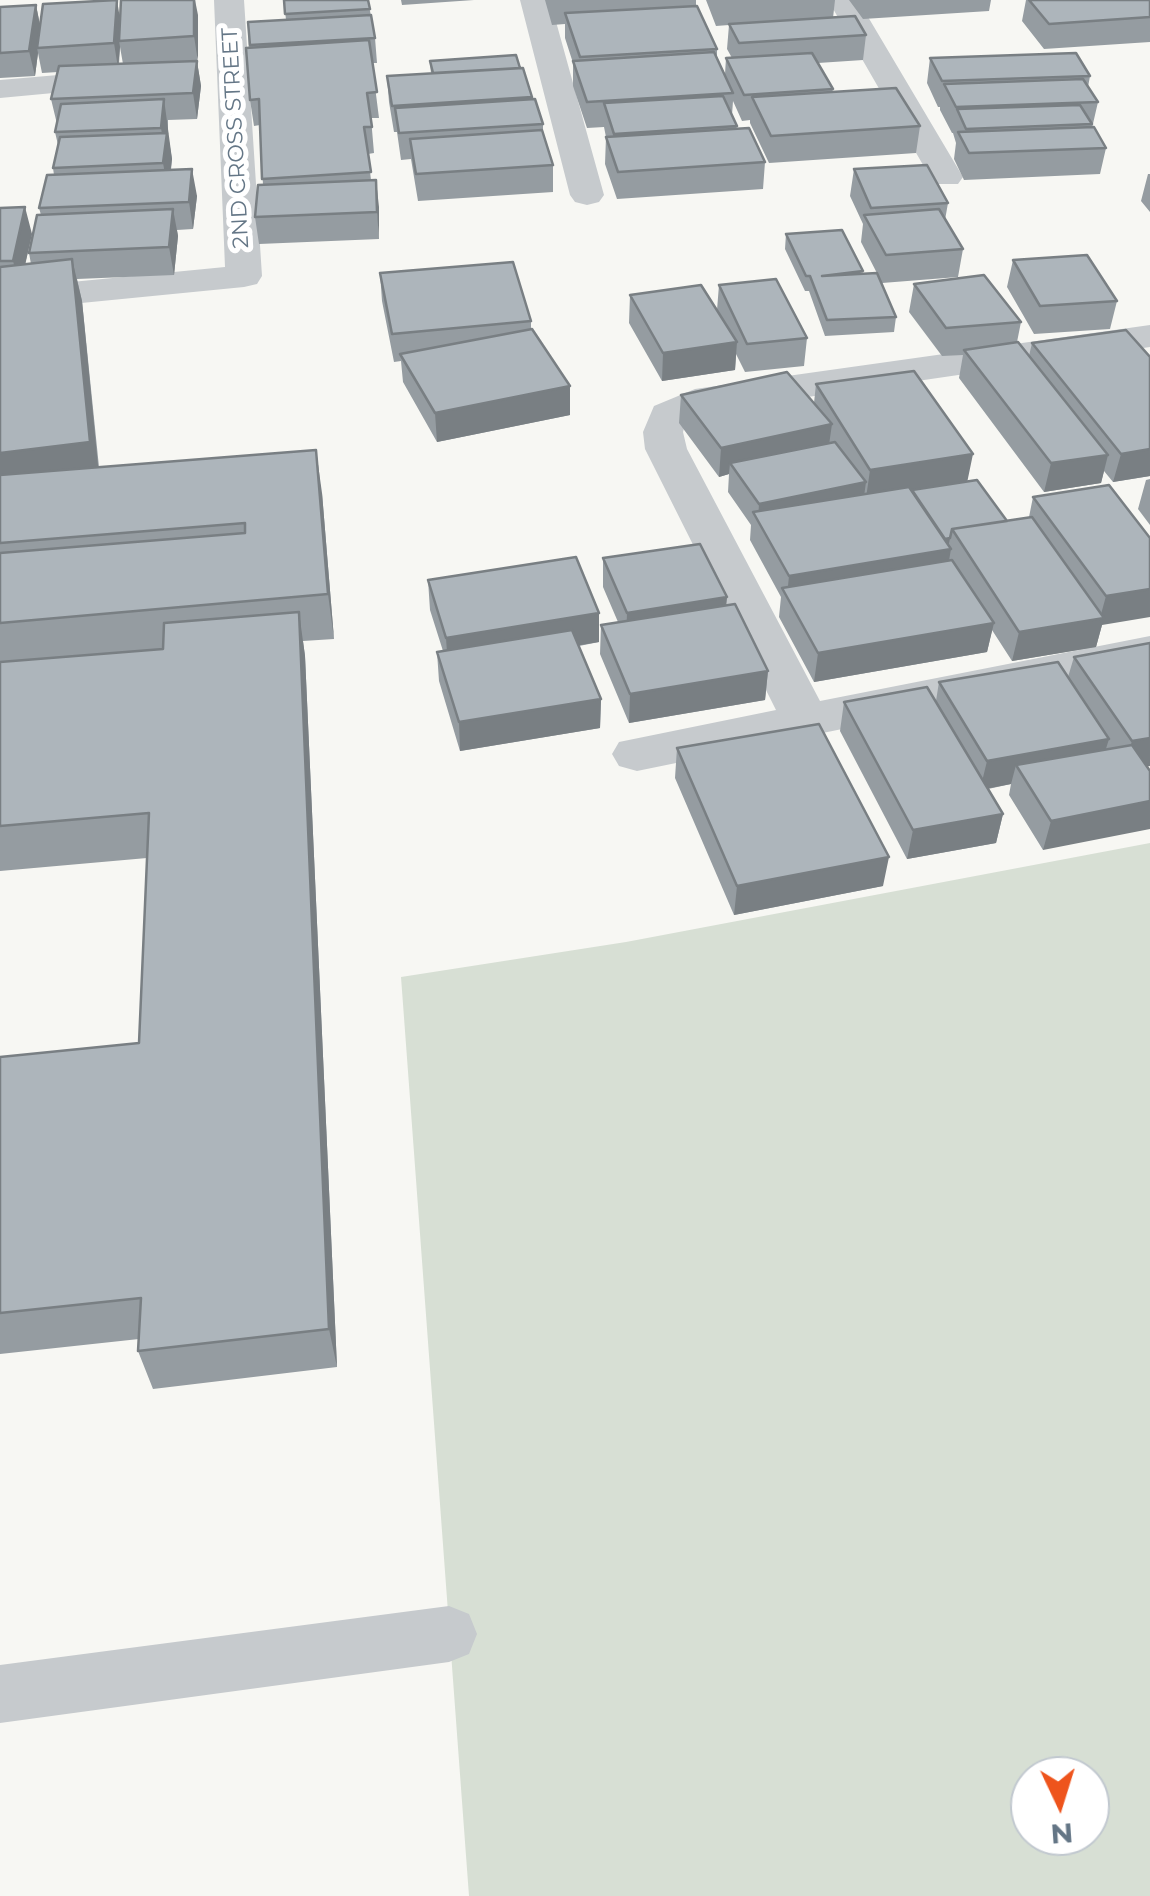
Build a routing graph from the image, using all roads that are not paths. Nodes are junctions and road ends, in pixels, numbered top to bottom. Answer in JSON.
{"nodes":[{"id":1,"x":229,"y":0,"type":"edge"},
{"id":2,"x":535,"y":0,"type":"edge"},
{"id":3,"x":843,"y":0,"type":"edge"},
{"id":4,"x":154,"y":76,"type":"edge"},
{"id":5,"x":0,"y":89,"type":"edge"},
{"id":6,"x":946,"y":177,"type":"dead end"},
{"id":7,"x":587,"y":195,"type":"dead end"},
{"id":8,"x":0,"y":300,"type":"edge"},
{"id":9,"x":1150,"y":336,"type":"edge"},
{"id":10,"x":1150,"y":651,"type":"edge"},
{"id":11,"x":805,"y":718,"type":"junction"},
{"id":12,"x":637,"y":754,"type":"dead end"},
{"id":13,"x":449,"y":1634,"type":"dead end"},
{"id":14,"x":0,"y":1694,"type":"edge"}],
"edges":[{"from":1,"to":8,"type":"street","name":"2ND CROSS STREET"},
{"from":2,"to":7,"type":"street"},
{"from":3,"to":6,"type":"street"},
{"from":4,"to":5,"type":"street"},
{"from":9,"to":11,"type":"street"},
{"from":10,"to":11,"type":"street"},
{"from":11,"to":12,"type":"street"},
{"from":13,"to":14,"type":"lane"}]}
